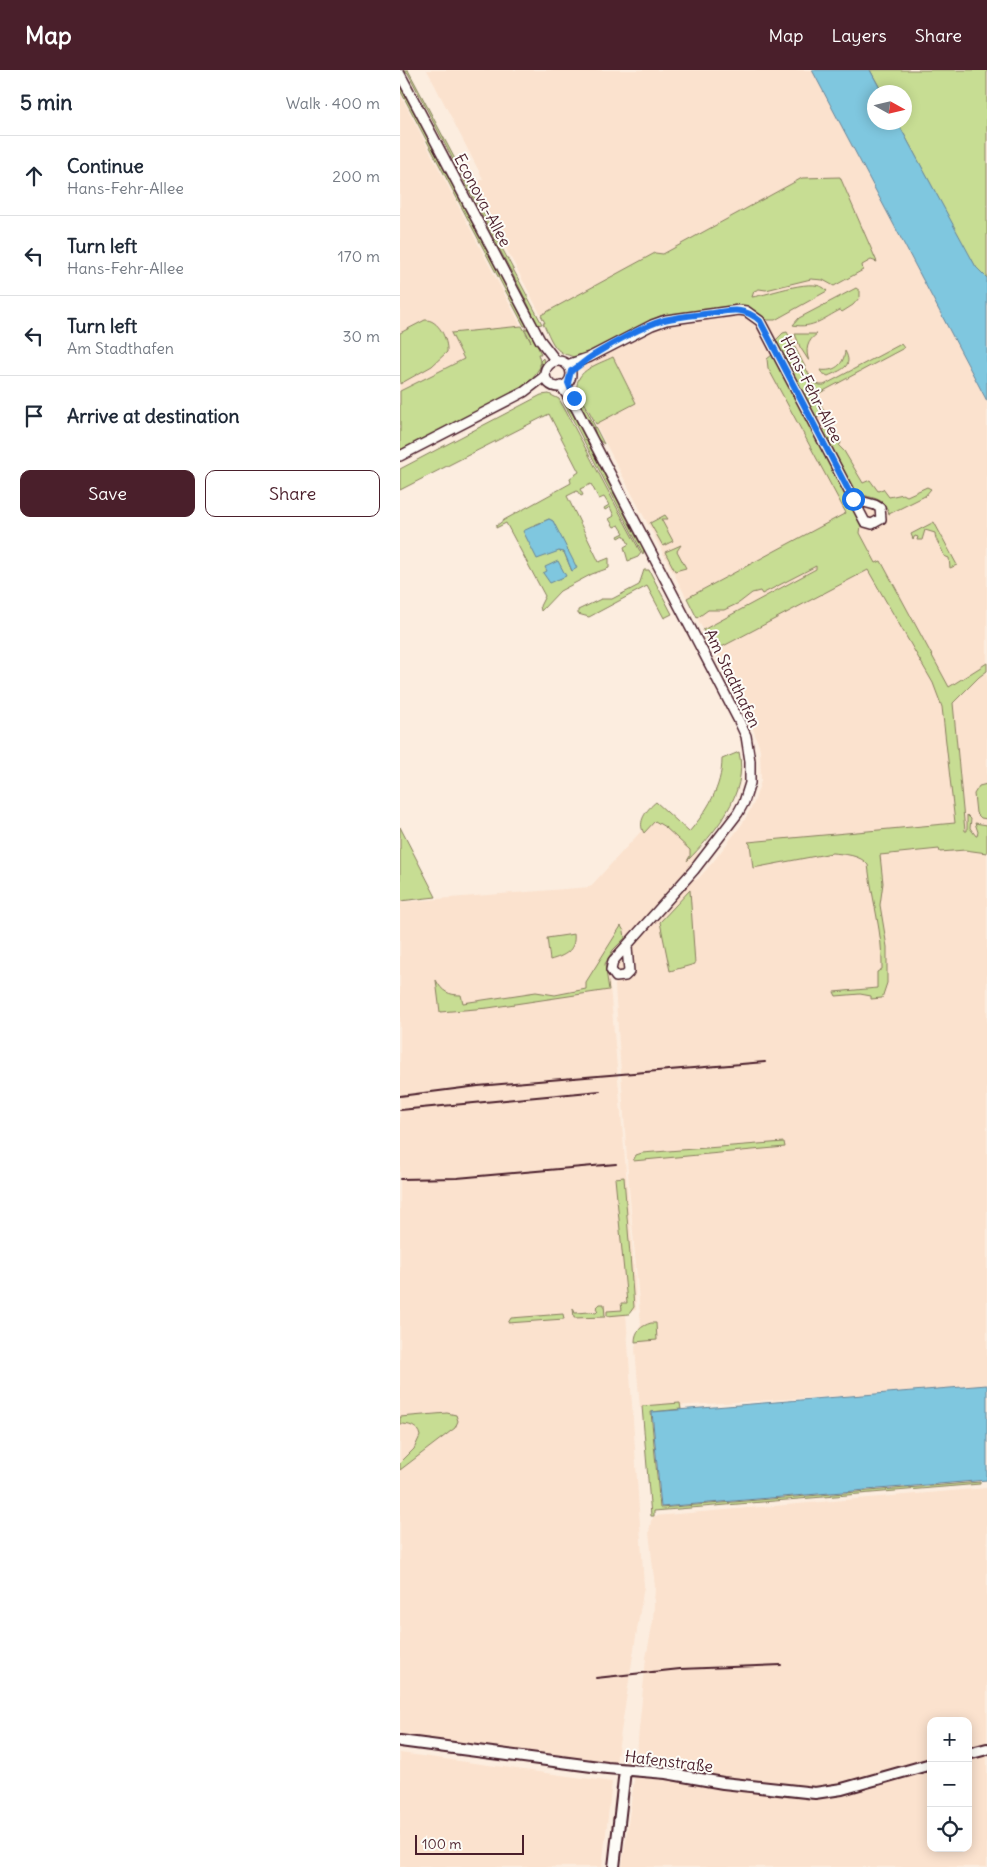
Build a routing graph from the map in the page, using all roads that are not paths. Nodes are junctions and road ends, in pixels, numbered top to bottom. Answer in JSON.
{"nodes":[{"id":1,"x":400,"y":74,"type":"edge"},
{"id":2,"x":552,"y":363,"type":"junction"},
{"id":3,"x":569,"y":368,"type":"junction"},
{"id":4,"x":547,"y":380,"type":"junction"},
{"id":5,"x":564,"y":385,"type":"junction"},
{"id":6,"x":400,"y":456,"type":"edge"},
{"id":7,"x":853,"y":499,"type":"dead end"},
{"id":8,"x":627,"y":946,"type":"dead end"},
{"id":9,"x":400,"y":1741,"type":"edge"},
{"id":10,"x":987,"y":1749,"type":"edge"},
{"id":11,"x":972,"y":1753,"type":"edge"},
{"id":12,"x":927,"y":1765,"type":"edge"},
{"id":13,"x":625,"y":1770,"type":"junction"},
{"id":14,"x":614,"y":1867,"type":"edge"}],
"edges":[{"from":1,"to":2,"type":"street","name":"Econova-Allee"},
{"from":2,"to":3,"type":"street"},
{"from":2,"to":4,"type":"street"},
{"from":3,"to":5,"type":"street"},
{"from":3,"to":7,"type":"street","name":"Hans-Fehr-Allee"},
{"from":4,"to":5,"type":"street"},
{"from":4,"to":6,"type":"street"},
{"from":5,"to":8,"type":"street","name":"Am Stadthafen"},
{"from":9,"to":13,"type":"street","name":"Hafenstraße"},
{"from":10,"to":11,"type":"street"},
{"from":12,"to":13,"type":"street","name":"Hafenstraße"},
{"from":13,"to":14,"type":"street"}]}
